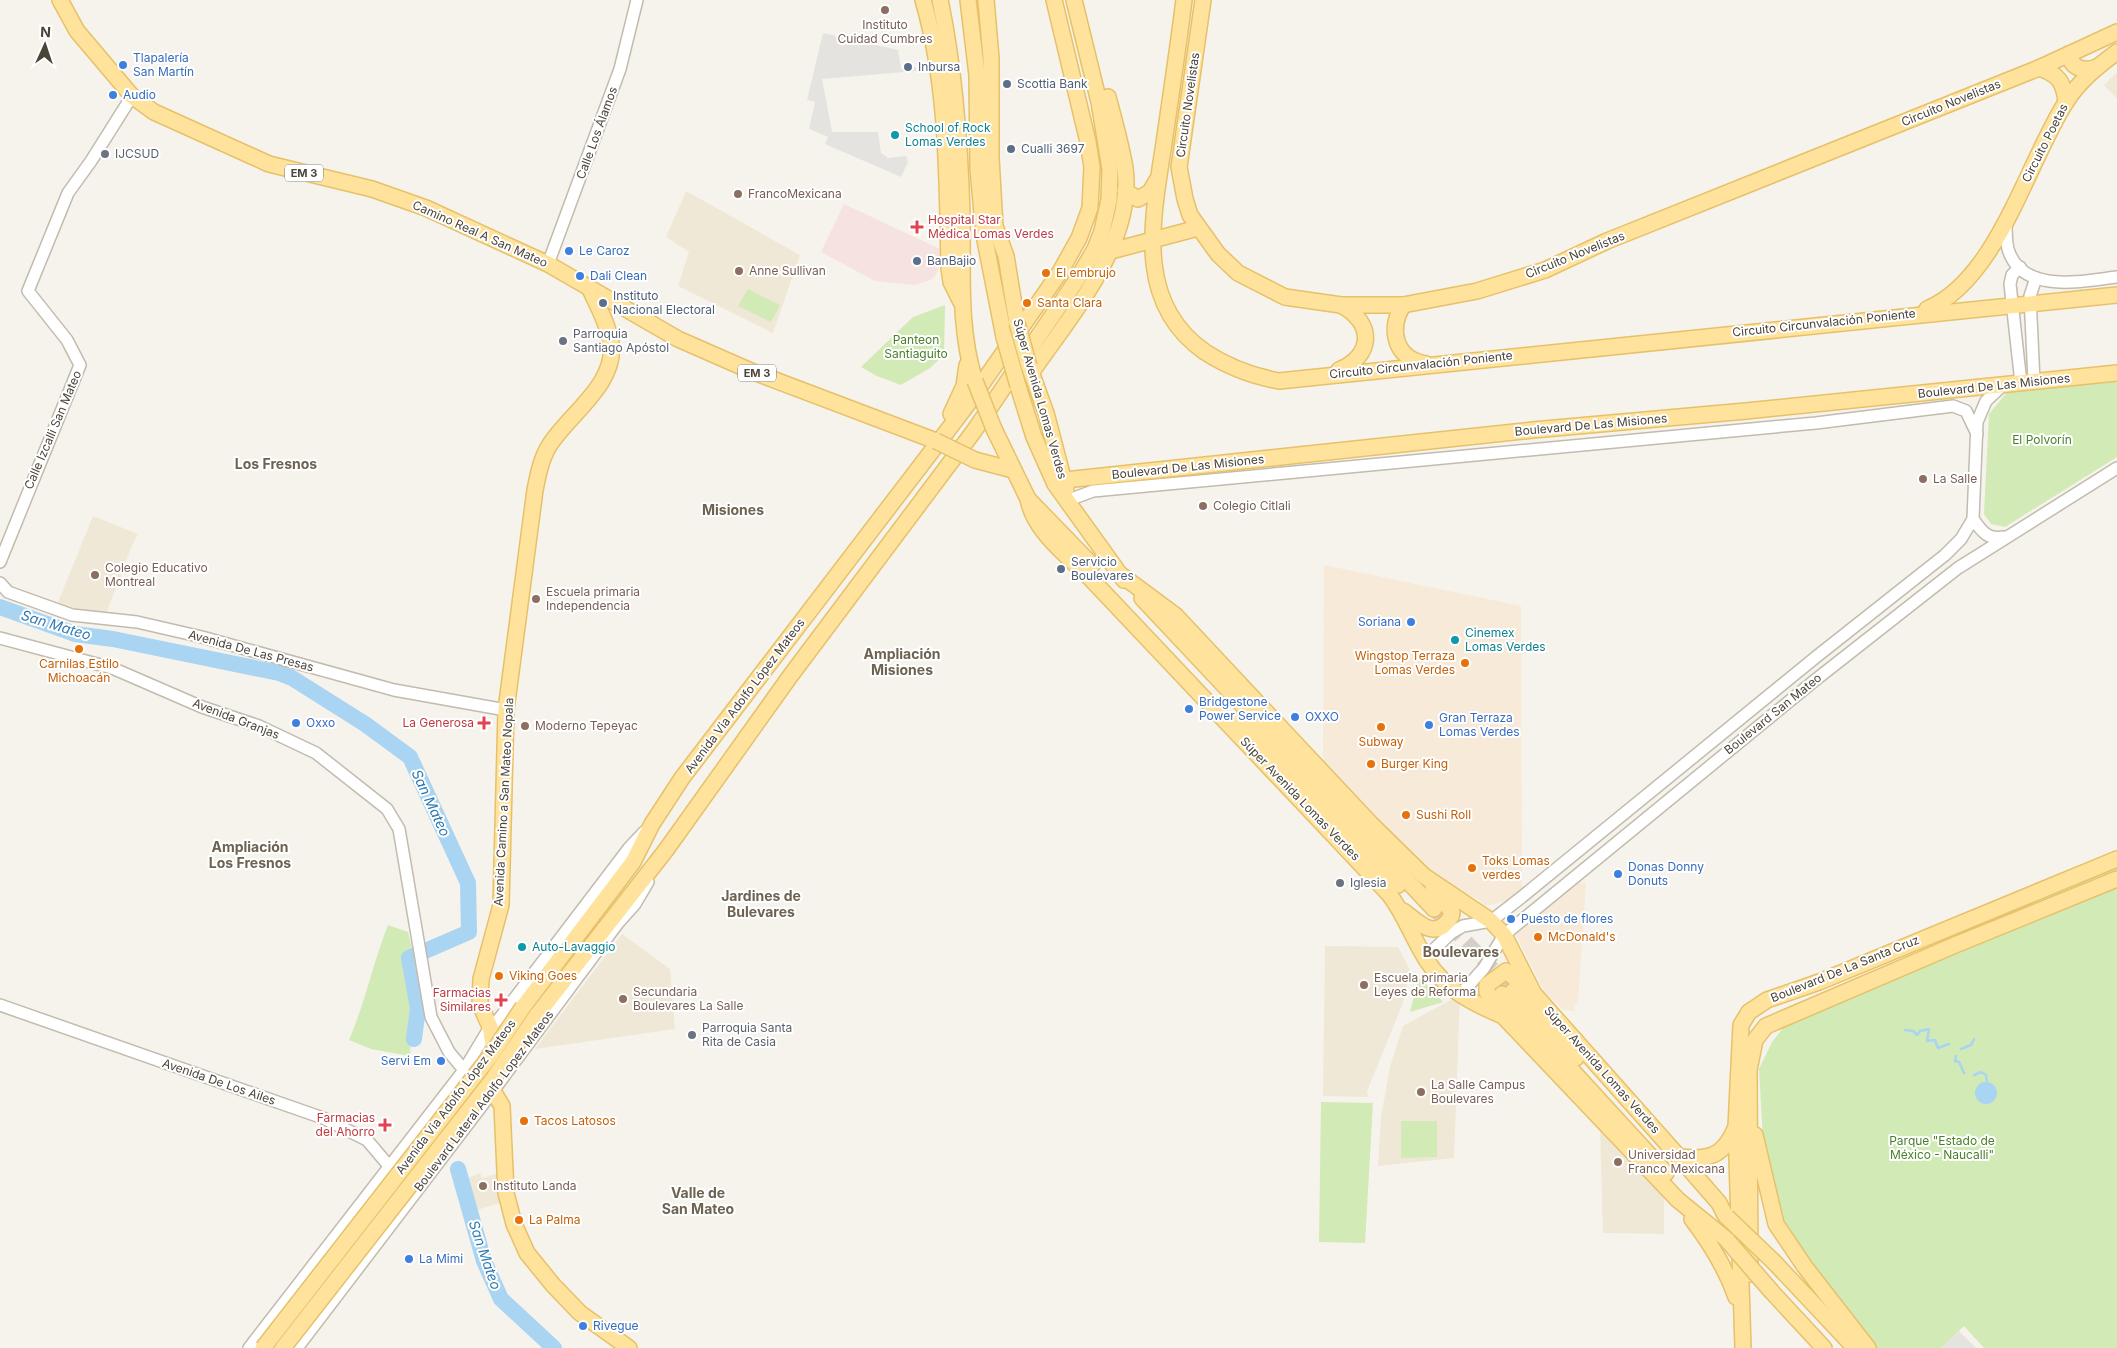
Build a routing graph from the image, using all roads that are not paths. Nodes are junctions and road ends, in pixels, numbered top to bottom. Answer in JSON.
{"nodes":[{"id":1,"x":60,"y":0,"type":"edge"},
{"id":2,"x":637,"y":0,"type":"edge"},
{"id":3,"x":922,"y":0,"type":"edge"},
{"id":4,"x":968,"y":0,"type":"edge"},
{"id":5,"x":986,"y":0,"type":"edge"},
{"id":6,"x":1054,"y":0,"type":"edge"},
{"id":7,"x":1074,"y":0,"type":"edge"},
{"id":8,"x":1184,"y":0,"type":"edge"},
{"id":9,"x":1203,"y":0,"type":"edge"},
{"id":10,"x":940,"y":1,"type":"edge"},
{"id":11,"x":928,"y":20,"type":"junction"},
{"id":12,"x":972,"y":23,"type":"junction"},
{"id":13,"x":945,"y":28,"type":"junction"},
{"id":14,"x":2117,"y":32,"type":"edge"},
{"id":15,"x":2117,"y":52,"type":"edge"},
{"id":16,"x":2069,"y":54,"type":"junction"},
{"id":17,"x":1088,"y":55,"type":"junction"},
{"id":18,"x":2097,"y":67,"type":"junction"},
{"id":19,"x":2039,"y":68,"type":"junction"},
{"id":20,"x":132,"y":96,"type":"junction"},
{"id":21,"x":2066,"y":102,"type":"junction"},
{"id":22,"x":1179,"y":168,"type":"junction"},
{"id":23,"x":1159,"y":173,"type":"junction"},
{"id":24,"x":1125,"y":191,"type":"junction"},
{"id":25,"x":2006,"y":222,"type":"junction"},
{"id":26,"x":1198,"y":228,"type":"junction"},
{"id":27,"x":984,"y":235,"type":"junction"},
{"id":28,"x":1152,"y":241,"type":"junction"},
{"id":29,"x":1111,"y":251,"type":"junction"},
{"id":30,"x":1006,"y":256,"type":"junction"},
{"id":31,"x":548,"y":264,"type":"junction"},
{"id":32,"x":2020,"y":267,"type":"junction"},
{"id":33,"x":2117,"y":277,"type":"edge"},
{"id":34,"x":2036,"y":278,"type":"junction"},
{"id":35,"x":590,"y":289,"type":"junction"},
{"id":36,"x":2117,"y":294,"type":"edge"},
{"id":37,"x":2030,"y":303,"type":"junction"},
{"id":38,"x":1341,"y":305,"type":"junction"},
{"id":39,"x":1403,"y":305,"type":"junction"},
{"id":40,"x":2013,"y":305,"type":"junction"},
{"id":41,"x":963,"y":306,"type":"junction"},
{"id":42,"x":1916,"y":314,"type":"junction"},
{"id":43,"x":968,"y":360,"type":"junction"},
{"id":44,"x":1429,"y":365,"type":"junction"},
{"id":45,"x":1030,"y":369,"type":"junction"},
{"id":46,"x":2117,"y":373,"type":"edge"},
{"id":47,"x":1329,"y":374,"type":"junction"},
{"id":48,"x":2027,"y":382,"type":"junction"},
{"id":49,"x":2003,"y":385,"type":"junction"},
{"id":50,"x":1976,"y":434,"type":"junction"},
{"id":51,"x":934,"y":440,"type":"junction"},
{"id":52,"x":2117,"y":468,"type":"edge"},
{"id":53,"x":1013,"y":470,"type":"junction"},
{"id":54,"x":1065,"y":480,"type":"junction"},
{"id":55,"x":1028,"y":499,"type":"junction"},
{"id":56,"x":1066,"y":501,"type":"junction"},
{"id":57,"x":1040,"y":512,"type":"junction"},
{"id":58,"x":1078,"y":513,"type":"junction"},
{"id":59,"x":1973,"y":520,"type":"junction"},
{"id":60,"x":2005,"y":537,"type":"junction"},
{"id":61,"x":0,"y":562,"type":"edge"},
{"id":62,"x":1117,"y":572,"type":"junction"},
{"id":63,"x":0,"y":583,"type":"edge"},
{"id":64,"x":0,"y":638,"type":"edge"},
{"id":65,"x":506,"y":710,"type":"junction"},
{"id":66,"x":652,"y":824,"type":"junction"},
{"id":67,"x":666,"y":850,"type":"junction"},
{"id":68,"x":2117,"y":858,"type":"edge"},
{"id":69,"x":1424,"y":876,"type":"junction"},
{"id":70,"x":2117,"y":879,"type":"edge"},
{"id":71,"x":1400,"y":908,"type":"junction"},
{"id":72,"x":1491,"y":921,"type":"junction"},
{"id":73,"x":1504,"y":935,"type":"junction"},
{"id":74,"x":1425,"y":958,"type":"junction"},
{"id":75,"x":1534,"y":994,"type":"junction"},
{"id":76,"x":1460,"y":995,"type":"junction"},
{"id":77,"x":0,"y":1005,"type":"edge"},
{"id":78,"x":1503,"y":1016,"type":"junction"},
{"id":79,"x":490,"y":1027,"type":"junction"},
{"id":80,"x":464,"y":1070,"type":"junction"},
{"id":81,"x":494,"y":1091,"type":"junction"},
{"id":82,"x":1748,"y":1105,"type":"junction"},
{"id":83,"x":1736,"y":1127,"type":"junction"},
{"id":84,"x":397,"y":1156,"type":"junction"},
{"id":85,"x":1679,"y":1157,"type":"junction"},
{"id":86,"x":389,"y":1166,"type":"junction"},
{"id":87,"x":430,"y":1173,"type":"junction"},
{"id":88,"x":409,"y":1200,"type":"junction"},
{"id":89,"x":1678,"y":1200,"type":"junction"},
{"id":90,"x":1726,"y":1216,"type":"junction"},
{"id":91,"x":1726,"y":1239,"type":"junction"},
{"id":92,"x":1742,"y":1329,"type":"junction"},
{"id":93,"x":249,"y":1348,"type":"edge"},
{"id":94,"x":263,"y":1348,"type":"edge"},
{"id":95,"x":283,"y":1348,"type":"edge"},
{"id":96,"x":297,"y":1348,"type":"edge"},
{"id":97,"x":629,"y":1348,"type":"edge"},
{"id":98,"x":1743,"y":1348,"type":"edge"},
{"id":99,"x":1753,"y":1348,"type":"edge"},
{"id":100,"x":1824,"y":1348,"type":"edge"},
{"id":101,"x":1855,"y":1348,"type":"edge"},
{"id":102,"x":1868,"y":1348,"type":"edge"}],
"edges":[{"from":1,"to":20,"type":"main road","name":"Camino Real A San Mateo","number":"EM 3"},
{"from":2,"to":31,"type":"street","name":"Calle Los Álamos"},
{"from":3,"to":11,"type":"main road","name":"Súper Avenida Lomas Verdes"},
{"from":4,"to":12,"type":"main road","name":"Súper Avenida Lomas Verdes"},
{"from":5,"to":30,"type":"main road","name":"Súper Avenida Lomas Verdes"},
{"from":6,"to":66,"type":"main road","name":"Avenida Via Adolfo López Mateos"},
{"from":7,"to":17,"type":"main road","name":"Avenida Via Adolfo López Mateos"},
{"from":8,"to":23,"type":"main road","name":"Circuito Circunvalación Poniente"},
{"from":9,"to":22,"type":"main road","name":"Circuito Novelistas"},
{"from":10,"to":11,"type":"main road"},
{"from":10,"to":13,"type":"main road","name":"Súper Avenida Lomas Verdes"},
{"from":11,"to":41,"type":"main road","name":"Súper Avenida Lomas Verdes"},
{"from":12,"to":13,"type":"main road"},
{"from":12,"to":27,"type":"main road","name":"Súper Avenida Lomas Verdes"},
{"from":13,"to":41,"type":"main road","name":"Súper Avenida Lomas Verdes"},
{"from":14,"to":16,"type":"main road","name":"Circuito Novelistas"},
{"from":15,"to":18,"type":"main road","name":"Circuito Poetas"},
{"from":16,"to":18,"type":"main road"},
{"from":16,"to":19,"type":"main road","name":"Circuito Novelistas"},
{"from":17,"to":24,"type":"main road"},
{"from":17,"to":67,"type":"main road","name":"Avenida Via Adolfo López Mateos"},
{"from":18,"to":21,"type":"main road","name":"Circuito Poetas"},
{"from":19,"to":21,"type":"main road"},
{"from":19,"to":39,"type":"main road","name":"Circuito Novelistas"},
{"from":20,"to":31,"type":"main road","name":"Camino Real A San Mateo","number":"EM 3"},
{"from":20,"to":61,"type":"street","name":"Calle Izcalli San Mateo"},
{"from":21,"to":25,"type":"main road","name":"Circuito Poetas"},
{"from":22,"to":23,"type":"main road"},
{"from":22,"to":26,"type":"main road","name":"Circuito Novelistas"},
{"from":23,"to":24,"type":"main road"},
{"from":23,"to":28,"type":"main road","name":"Circuito Circunvalación Poniente"},
{"from":24,"to":29,"type":"main road"},
{"from":25,"to":32,"type":"street"},
{"from":25,"to":42,"type":"main road","name":"Circuito Poetas"},
{"from":26,"to":28,"type":"main road"},
{"from":26,"to":38,"type":"main road","name":"Circuito Novelistas"},
{"from":27,"to":30,"type":"main road"},
{"from":27,"to":56,"type":"main road","name":"Súper Avenida Lomas Verdes","bridge":true},
{"from":28,"to":29,"type":"main road"},
{"from":28,"to":47,"type":"main road","name":"Circuito Circunvalación Poniente"},
{"from":29,"to":45,"type":"main road"},
{"from":30,"to":45,"type":"main road","name":"Súper Avenida Lomas Verdes","bridge":true},
{"from":31,"to":35,"type":"main road","name":"Camino Real A San Mateo","number":"EM 3"},
{"from":32,"to":34,"type":"street"},
{"from":32,"to":40,"type":"street"},
{"from":33,"to":34,"type":"street"},
{"from":34,"to":37,"type":"street"},
{"from":35,"to":51,"type":"main road","name":"Camino Real A San Mateo","number":"EM 3"},
{"from":35,"to":65,"type":"main road","name":"Avenida Camino a San Mateo Nopala"},
{"from":36,"to":37,"type":"main road","name":"Circuito Circunvalación Poniente"},
{"from":37,"to":40,"type":"main road","name":"Circuito Circunvalación Poniente"},
{"from":37,"to":48,"type":"street"},
{"from":38,"to":39,"type":"main road","name":"Circuito Novelistas"},
{"from":38,"to":47,"type":"main road"},
{"from":39,"to":44,"type":"main road"},
{"from":40,"to":42,"type":"main road","name":"Circuito Circunvalación Poniente"},
{"from":40,"to":48,"type":"street"},
{"from":41,"to":43,"type":"main road","name":"Súper Avenida Lomas Verdes"},
{"from":42,"to":44,"type":"main road","name":"Circuito Circunvalación Poniente"},
{"from":43,"to":51,"type":"main road"},
{"from":43,"to":53,"type":"main road","name":"Súper Avenida Lomas Verdes","bridge":true},
{"from":44,"to":47,"type":"main road","name":"Circuito Circunvalación Poniente"},
{"from":45,"to":54,"type":"main road","name":"Súper Avenida Lomas Verdes"},
{"from":46,"to":48,"type":"main road","name":"Boulevard De Las Misiones"},
{"from":48,"to":49,"type":"main road","name":"Boulevard De Las Misiones"},
{"from":49,"to":50,"type":"street"},
{"from":49,"to":54,"type":"main road","name":"Boulevard De Las Misiones"},
{"from":50,"to":56,"type":"street","name":"Boulevard De Las Misiones"},
{"from":50,"to":59,"type":"street"},
{"from":51,"to":53,"type":"main road","name":"Camino Real A San Mateo","bridge":true},
{"from":52,"to":60,"type":"street","name":"Boulevard San Mateo"},
{"from":53,"to":55,"type":"main road","name":"Súper Avenida Lomas Verdes"},
{"from":54,"to":56,"type":"main road","name":"Súper Avenida Lomas Verdes"},
{"from":55,"to":57,"type":"main road","name":"Súper Avenida Lomas Verdes"},
{"from":55,"to":71,"type":"main road","name":"Súper Avenida Lomas Verdes"},
{"from":56,"to":58,"type":"main road","name":"Súper Avenida Lomas Verdes"},
{"from":57,"to":58,"type":"main road"},
{"from":57,"to":62,"type":"main road","name":"Súper Avenida Lomas Verdes"},
{"from":58,"to":62,"type":"main road","name":"Súper Avenida Lomas Verdes"},
{"from":59,"to":60,"type":"street"},
{"from":59,"to":72,"type":"street","name":"Boulevard San Mateo"},
{"from":60,"to":73,"type":"street","name":"Boulevard San Mateo"},
{"from":62,"to":69,"type":"main road","name":"Súper Avenida Lomas Verdes"},
{"from":63,"to":65,"type":"street","name":"Avenida De Las Presas"},
{"from":64,"to":80,"type":"street","name":"Avenida Granjas"},
{"from":65,"to":79,"type":"main road","name":"Avenida Camino a San Mateo Nopala"},
{"from":66,"to":79,"type":"street"},
{"from":66,"to":94,"type":"main road","name":"Avenida Via Adolfo López Mateos","bridge":true},
{"from":67,"to":81,"type":"street","name":"Boulevard Lateral Adolfo Lopez Mateos"},
{"from":67,"to":95,"type":"main road","name":"Avenida Via Adolfo López Mateos","bridge":true},
{"from":68,"to":83,"type":"main road","name":"Boulevard De La Santa Cruz"},
{"from":69,"to":71,"type":"main road"},
{"from":69,"to":72,"type":"main road","name":"Súper Avenida Lomas Verdes"},
{"from":70,"to":82,"type":"main road","name":"Boulevard De La Santa Cruz"},
{"from":71,"to":74,"type":"main road","name":"Súper Avenida Lomas Verdes"},
{"from":72,"to":73,"type":"main road","name":"Súper Avenida Lomas Verdes"},
{"from":72,"to":74,"type":"street","name":"Boulevard San Mateo"},
{"from":73,"to":75,"type":"main road","name":"Súper Avenida Lomas Verdes"},
{"from":73,"to":76,"type":"street","name":"Boulevard San Mateo"},
{"from":74,"to":76,"type":"main road","name":"Súper Avenida Lomas Verdes"},
{"from":75,"to":78,"type":"main road"},
{"from":75,"to":85,"type":"main road","name":"Súper Avenida Lomas Verdes"},
{"from":76,"to":78,"type":"main road","name":"Súper Avenida Lomas Verdes"},
{"from":77,"to":86,"type":"street","name":"Avenida De Los Ailes"},
{"from":78,"to":89,"type":"main road","name":"Súper Avenida Lomas Verdes"},
{"from":79,"to":80,"type":"street"},
{"from":79,"to":81,"type":"main road","name":"Avenida Camino a San Mateo Nopala"},
{"from":80,"to":81,"type":"street","name":"Avenida Granjas"},
{"from":80,"to":84,"type":"street"},
{"from":81,"to":87,"type":"street","name":"Boulevard Lateral Adolfo Lopez Mateos"},
{"from":81,"to":97,"type":"main road","name":"Avenida Camino a San Mateo Nopala"},
{"from":82,"to":99,"type":"main road","name":"Boulevard De La Santa Cruz"},
{"from":82,"to":102,"type":"main road"},
{"from":83,"to":85,"type":"main road"},
{"from":83,"to":92,"type":"main road","name":"Boulevard De La Santa Cruz"},
{"from":84,"to":86,"type":"street"},
{"from":84,"to":87,"type":"street"},
{"from":85,"to":90,"type":"main road","name":"Súper Avenida Lomas Verdes"},
{"from":86,"to":88,"type":"street","name":"Avenida De Los Ailes"},
{"from":86,"to":93,"type":"street"},
{"from":87,"to":88,"type":"street","name":"Boulevard Lateral Adolfo Lopez Mateos"},
{"from":88,"to":96,"type":"street","name":"Boulevard Lateral Adolfo Lopez Mateos"},
{"from":89,"to":91,"type":"main road","name":"Súper Avenida Lomas Verdes"},
{"from":89,"to":92,"type":"main road"},
{"from":90,"to":91,"type":"main road","name":"Súper Avenida Lomas Verdes"},
{"from":90,"to":101,"type":"main road","name":"Súper Avenida Lomas Verdes","bridge":true},
{"from":91,"to":100,"type":"main road","name":"Súper Avenida Lomas Verdes","bridge":true},
{"from":92,"to":98,"type":"main road","name":"Boulevard De La Santa Cruz"}]}
